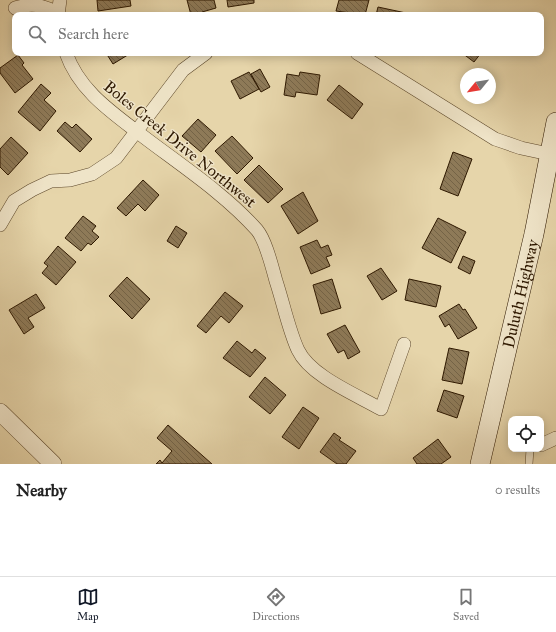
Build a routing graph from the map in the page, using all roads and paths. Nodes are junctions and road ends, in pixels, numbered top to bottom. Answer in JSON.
{"nodes":[{"id":1,"x":60,"y":0,"type":"edge"},
{"id":2,"x":14,"y":8,"type":"dead end"},
{"id":3,"x":54,"y":12,"type":"edge"},
{"id":4,"x":58,"y":12,"type":"edge"},
{"id":5,"x":67,"y":56,"type":"edge"},
{"id":6,"x":202,"y":56,"type":"edge"},
{"id":7,"x":362,"y":56,"type":"edge"},
{"id":8,"x":556,"y":122,"type":"edge"},
{"id":9,"x":136,"y":131,"type":"junction"},
{"id":10,"x":549,"y":154,"type":"junction"},
{"id":11,"x":0,"y":225,"type":"edge"},
{"id":12,"x":404,"y":344,"type":"dead end"},
{"id":13,"x":0,"y":412,"type":"edge"},
{"id":14,"x":556,"y":438,"type":"edge"},
{"id":15,"x":544,"y":443,"type":"edge"},
{"id":16,"x":530,"y":452,"type":"edge"},
{"id":17,"x":53,"y":464,"type":"edge"},
{"id":18,"x":480,"y":464,"type":"edge"},
{"id":19,"x":529,"y":464,"type":"edge"}],
"edges":[{"from":1,"to":4,"type":"street"},
{"from":2,"to":3,"type":"street"},
{"from":5,"to":9,"type":"street","name":"Boles Creek Drive Northwest"},
{"from":6,"to":9,"type":"street"},
{"from":7,"to":10,"type":"street"},
{"from":8,"to":10,"type":"main road","name":"Duluth Highway"},
{"from":9,"to":11,"type":"street"},
{"from":9,"to":12,"type":"street","name":"Boles Creek Drive Northwest"},
{"from":10,"to":18,"type":"main road","name":"Duluth Highway"},
{"from":13,"to":17,"type":"street"},
{"from":14,"to":15,"type":"street"},
{"from":16,"to":19,"type":"lane"}]}
